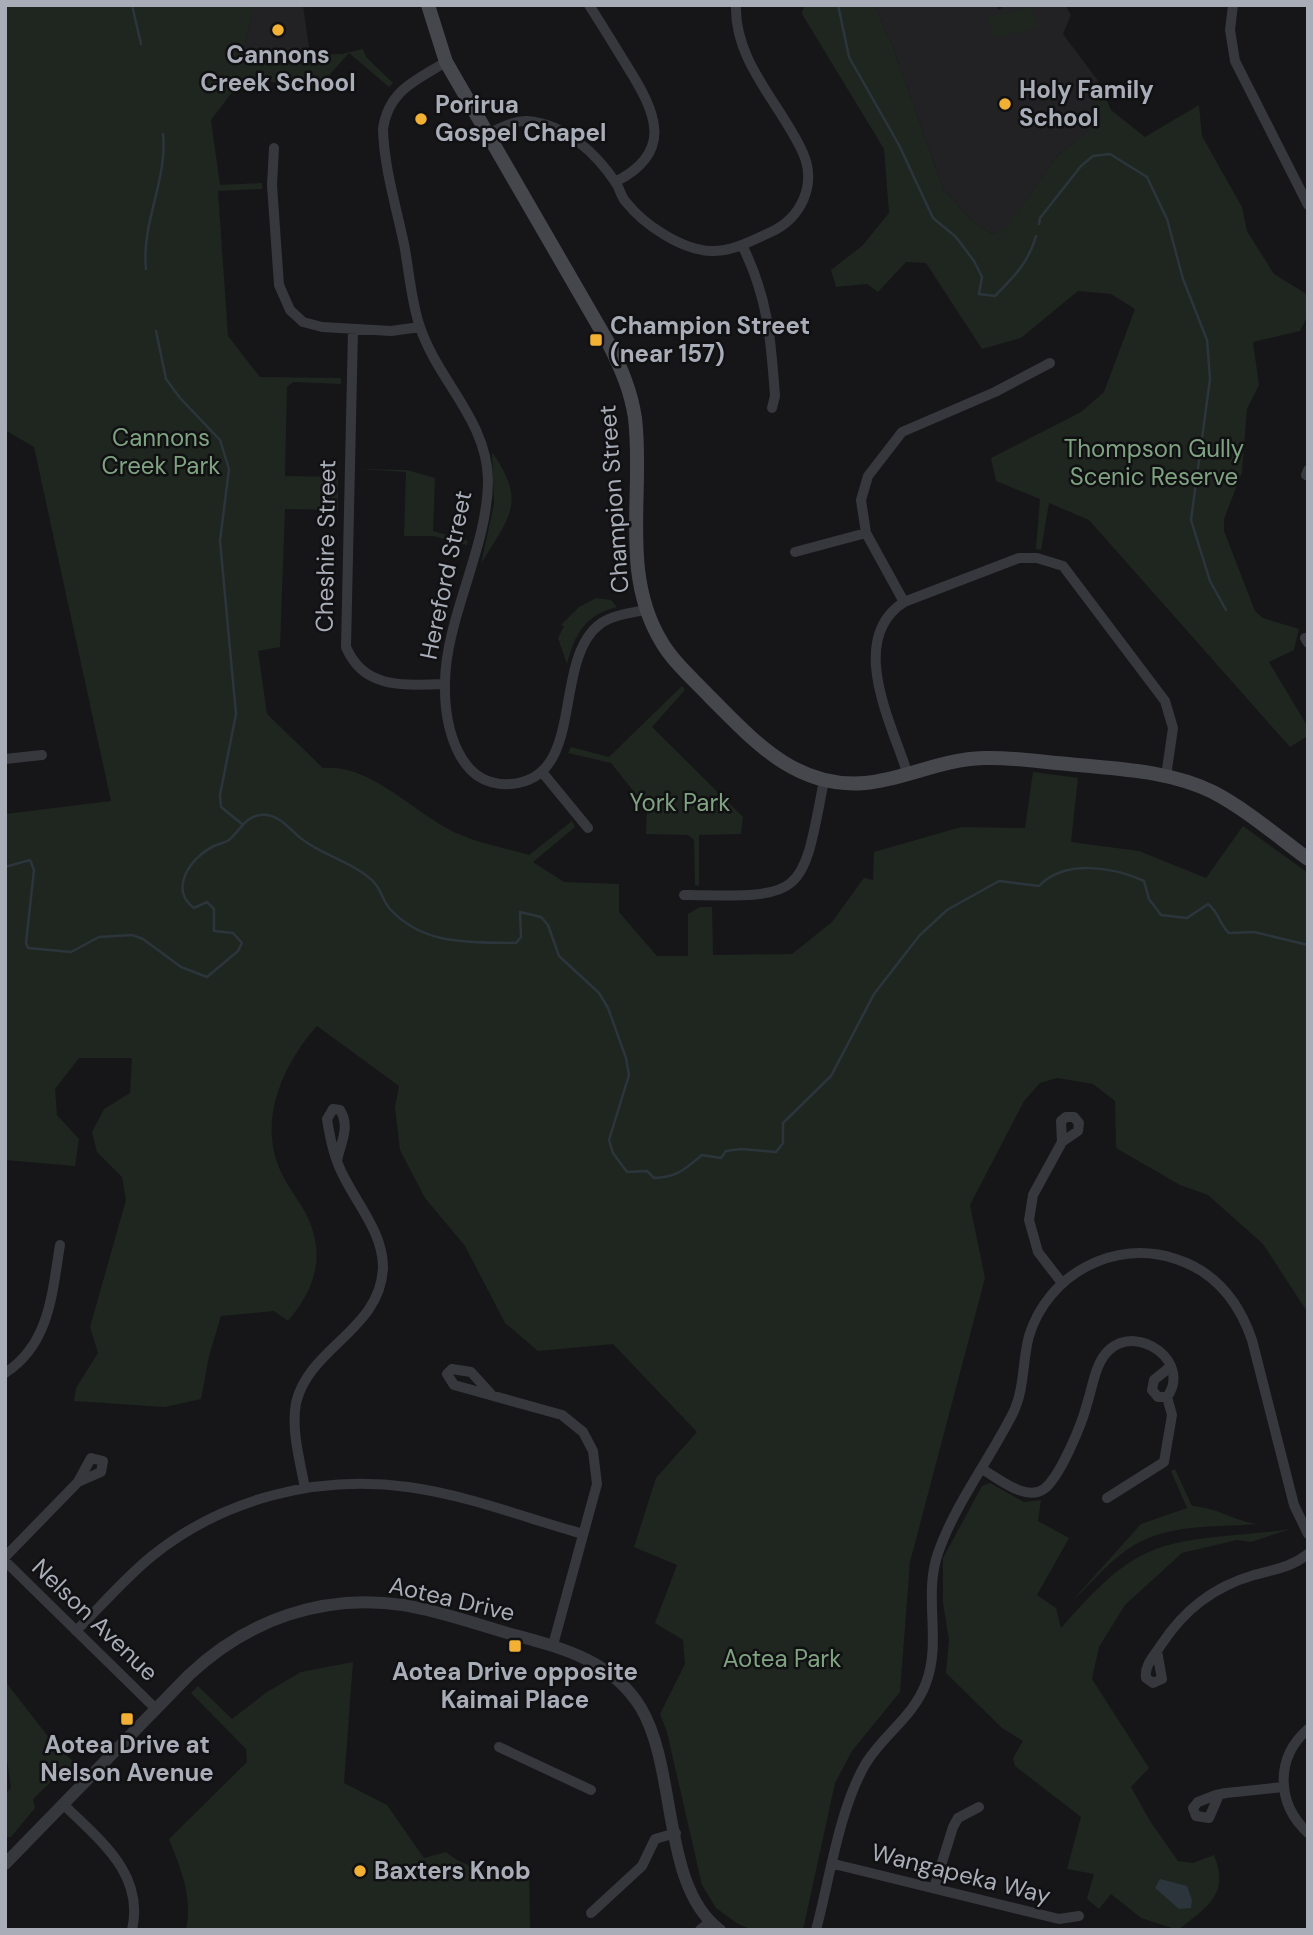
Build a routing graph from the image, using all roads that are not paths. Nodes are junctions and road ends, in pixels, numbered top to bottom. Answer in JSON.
{"nodes":[{"id":1,"x":428,"y":5,"type":"edge"},
{"id":2,"x":589,"y":5,"type":"edge"},
{"id":3,"x":736,"y":5,"type":"edge"},
{"id":4,"x":1233,"y":5,"type":"edge"},
{"id":5,"x":446,"y":62,"type":"junction"},
{"id":6,"x":487,"y":134,"type":"junction"},
{"id":7,"x":274,"y":148,"type":"dead end"},
{"id":8,"x":615,"y":182,"type":"junction"},
{"id":9,"x":1308,"y":205,"type":"edge"},
{"id":10,"x":742,"y":245,"type":"junction"},
{"id":11,"x":420,"y":327,"type":"junction"},
{"id":12,"x":353,"y":330,"type":"junction"},
{"id":13,"x":1050,"y":363,"type":"dead end"},
{"id":14,"x":772,"y":408,"type":"dead end"},
{"id":15,"x":866,"y":533,"type":"junction"},
{"id":16,"x":795,"y":552,"type":"dead end"},
{"id":17,"x":904,"y":602,"type":"junction"},
{"id":18,"x":645,"y":610,"type":"junction"},
{"id":19,"x":444,"y":684,"type":"junction"},
{"id":20,"x":42,"y":755,"type":"dead end"},
{"id":21,"x":5,"y":759,"type":"edge"},
{"id":22,"x":542,"y":772,"type":"junction"},
{"id":23,"x":907,"y":772,"type":"junction"},
{"id":24,"x":1167,"y":776,"type":"junction"},
{"id":25,"x":824,"y":780,"type":"junction"},
{"id":26,"x":588,"y":828,"type":"dead end"},
{"id":27,"x":1308,"y":859,"type":"edge"},
{"id":28,"x":684,"y":895,"type":"dead end"},
{"id":29,"x":1062,"y":1142,"type":"dead end"},
{"id":30,"x":337,"y":1161,"type":"dead end"},
{"id":31,"x":60,"y":1245,"type":"dead end"},
{"id":32,"x":1062,"y":1283,"type":"junction"},
{"id":33,"x":1170,"y":1367,"type":"junction"},
{"id":34,"x":5,"y":1373,"type":"edge"},
{"id":35,"x":491,"y":1394,"type":"dead end"},
{"id":36,"x":1167,"y":1397,"type":"junction"},
{"id":37,"x":982,"y":1469,"type":"junction"},
{"id":38,"x":78,"y":1482,"type":"dead end"},
{"id":39,"x":305,"y":1488,"type":"junction"},
{"id":40,"x":1107,"y":1498,"type":"dead end"},
{"id":41,"x":583,"y":1534,"type":"junction"},
{"id":42,"x":1308,"y":1534,"type":"edge"},
{"id":43,"x":1308,"y":1554,"type":"edge"},
{"id":44,"x":5,"y":1559,"type":"edge"},
{"id":45,"x":76,"y":1631,"type":"junction"},
{"id":46,"x":553,"y":1645,"type":"junction"},
{"id":47,"x":1157,"y":1651,"type":"dead end"},
{"id":48,"x":156,"y":1709,"type":"junction"},
{"id":49,"x":1308,"y":1728,"type":"edge"},
{"id":50,"x":499,"y":1747,"type":"dead end"},
{"id":51,"x":1283,"y":1787,"type":"junction"},
{"id":52,"x":591,"y":1790,"type":"dead end"},
{"id":53,"x":1219,"y":1795,"type":"dead end"},
{"id":54,"x":63,"y":1804,"type":"junction"},
{"id":55,"x":979,"y":1807,"type":"dead end"},
{"id":56,"x":676,"y":1833,"type":"junction"},
{"id":57,"x":1308,"y":1833,"type":"edge"},
{"id":58,"x":7,"y":1859,"type":"edge"},
{"id":59,"x":834,"y":1864,"type":"junction"},
{"id":60,"x":934,"y":1888,"type":"junction"},
{"id":61,"x":591,"y":1913,"type":"dead end"},
{"id":62,"x":1079,"y":1916,"type":"dead end"},
{"id":63,"x":710,"y":1927,"type":"edge"},
{"id":64,"x":132,"y":1930,"type":"edge"},
{"id":65,"x":816,"y":1930,"type":"edge"}],
"edges":[{"from":1,"to":5,"type":"main road","name":"Champion Street"},
{"from":2,"to":8,"type":"street"},
{"from":3,"to":10,"type":"street"},
{"from":4,"to":9,"type":"street"},
{"from":5,"to":6,"type":"main road","name":"Champion Street"},
{"from":5,"to":11,"type":"street","name":"Hereford Street"},
{"from":6,"to":8,"type":"street"},
{"from":6,"to":18,"type":"main road","name":"Champion Street"},
{"from":7,"to":12,"type":"street"},
{"from":8,"to":10,"type":"street"},
{"from":10,"to":14,"type":"street"},
{"from":11,"to":12,"type":"street"},
{"from":11,"to":19,"type":"street","name":"Hereford Street"},
{"from":12,"to":19,"type":"street","name":"Cheshire Street"},
{"from":13,"to":15,"type":"street"},
{"from":15,"to":16,"type":"street"},
{"from":15,"to":17,"type":"street"},
{"from":17,"to":23,"type":"street"},
{"from":17,"to":24,"type":"street"},
{"from":18,"to":22,"type":"street"},
{"from":18,"to":25,"type":"main road","name":"Champion Street"},
{"from":19,"to":22,"type":"street","name":"Hereford Street"},
{"from":20,"to":21,"type":"street"},
{"from":22,"to":26,"type":"street"},
{"from":23,"to":24,"type":"main road","name":"Champion Street"},
{"from":23,"to":25,"type":"main road","name":"Champion Street"},
{"from":24,"to":27,"type":"main road","name":"Champion Street"},
{"from":25,"to":28,"type":"street"},
{"from":29,"to":32,"type":"street"},
{"from":30,"to":39,"type":"street"},
{"from":31,"to":34,"type":"street"},
{"from":32,"to":37,"type":"street"},
{"from":32,"to":42,"type":"street"},
{"from":33,"to":36,"type":"street"},
{"from":33,"to":36,"type":"street"},
{"from":33,"to":37,"type":"street"},
{"from":35,"to":41,"type":"street"},
{"from":36,"to":40,"type":"street"},
{"from":37,"to":59,"type":"street"},
{"from":38,"to":44,"type":"street"},
{"from":39,"to":41,"type":"street"},
{"from":39,"to":45,"type":"street"},
{"from":41,"to":46,"type":"street"},
{"from":43,"to":47,"type":"street"},
{"from":44,"to":45,"type":"street","name":"Nelson Avenue"},
{"from":45,"to":48,"type":"street","name":"Nelson Avenue"},
{"from":46,"to":48,"type":"street","name":"Aotea Drive"},
{"from":46,"to":56,"type":"street","name":"Aotea Drive"},
{"from":48,"to":54,"type":"street","name":"Aotea Drive"},
{"from":49,"to":51,"type":"street"},
{"from":50,"to":52,"type":"street"},
{"from":51,"to":53,"type":"street"},
{"from":51,"to":57,"type":"street"},
{"from":54,"to":58,"type":"street","name":"Aotea Drive"},
{"from":54,"to":64,"type":"street"},
{"from":55,"to":60,"type":"street"},
{"from":56,"to":61,"type":"street"},
{"from":56,"to":63,"type":"street","name":"Aotea Drive"},
{"from":59,"to":60,"type":"street","name":"Wangapeka Way"},
{"from":59,"to":65,"type":"street"},
{"from":60,"to":62,"type":"street","name":"Wangapeka Way"}]}
